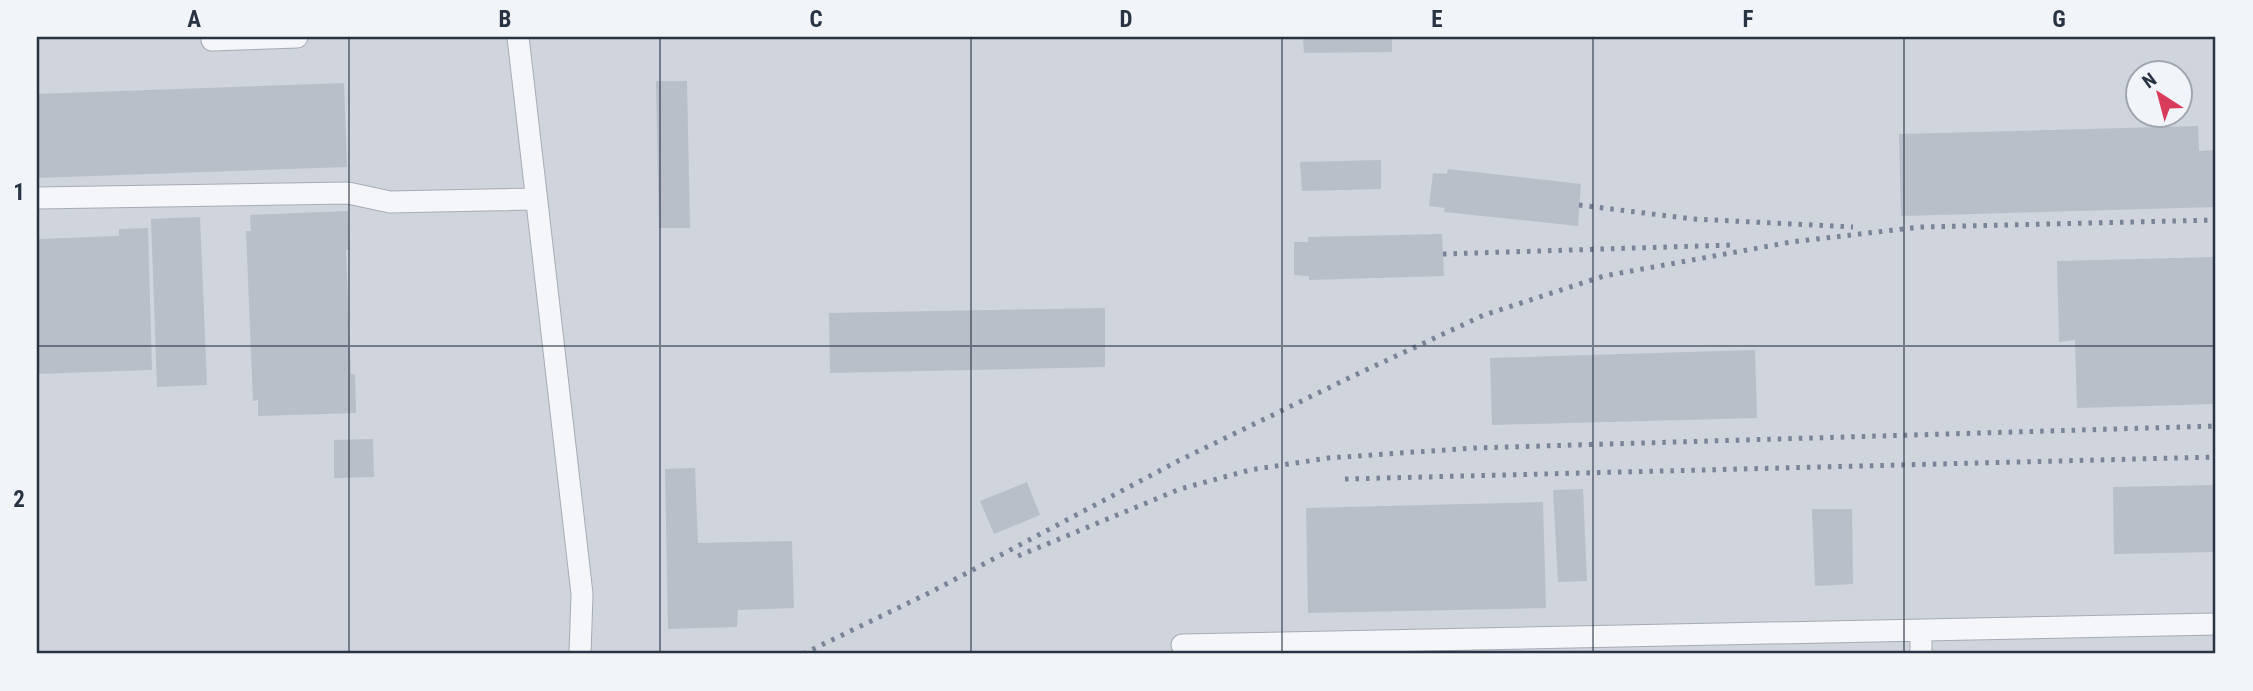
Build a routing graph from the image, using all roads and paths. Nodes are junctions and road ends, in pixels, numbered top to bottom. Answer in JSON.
{"nodes":[{"id":1,"x":297,"y":37,"type":"edge"},
{"id":2,"x":518,"y":37,"type":"edge"},
{"id":3,"x":212,"y":40,"type":"dead end"},
{"id":4,"x":37,"y":198,"type":"edge"},
{"id":5,"x":536,"y":199,"type":"junction"},
{"id":6,"x":2216,"y":624,"type":"edge"},
{"id":7,"x":1921,"y":630,"type":"junction"},
{"id":8,"x":1182,"y":645,"type":"dead end"},
{"id":9,"x":580,"y":654,"type":"edge"},
{"id":10,"x":1922,"y":654,"type":"edge"}],
"edges":[{"from":1,"to":3,"type":"lane"},
{"from":2,"to":5,"type":"lane"},
{"from":4,"to":5,"type":"lane"},
{"from":5,"to":9,"type":"lane"},
{"from":6,"to":7,"type":"lane"},
{"from":7,"to":8,"type":"lane"},
{"from":7,"to":10,"type":"lane"}]}
